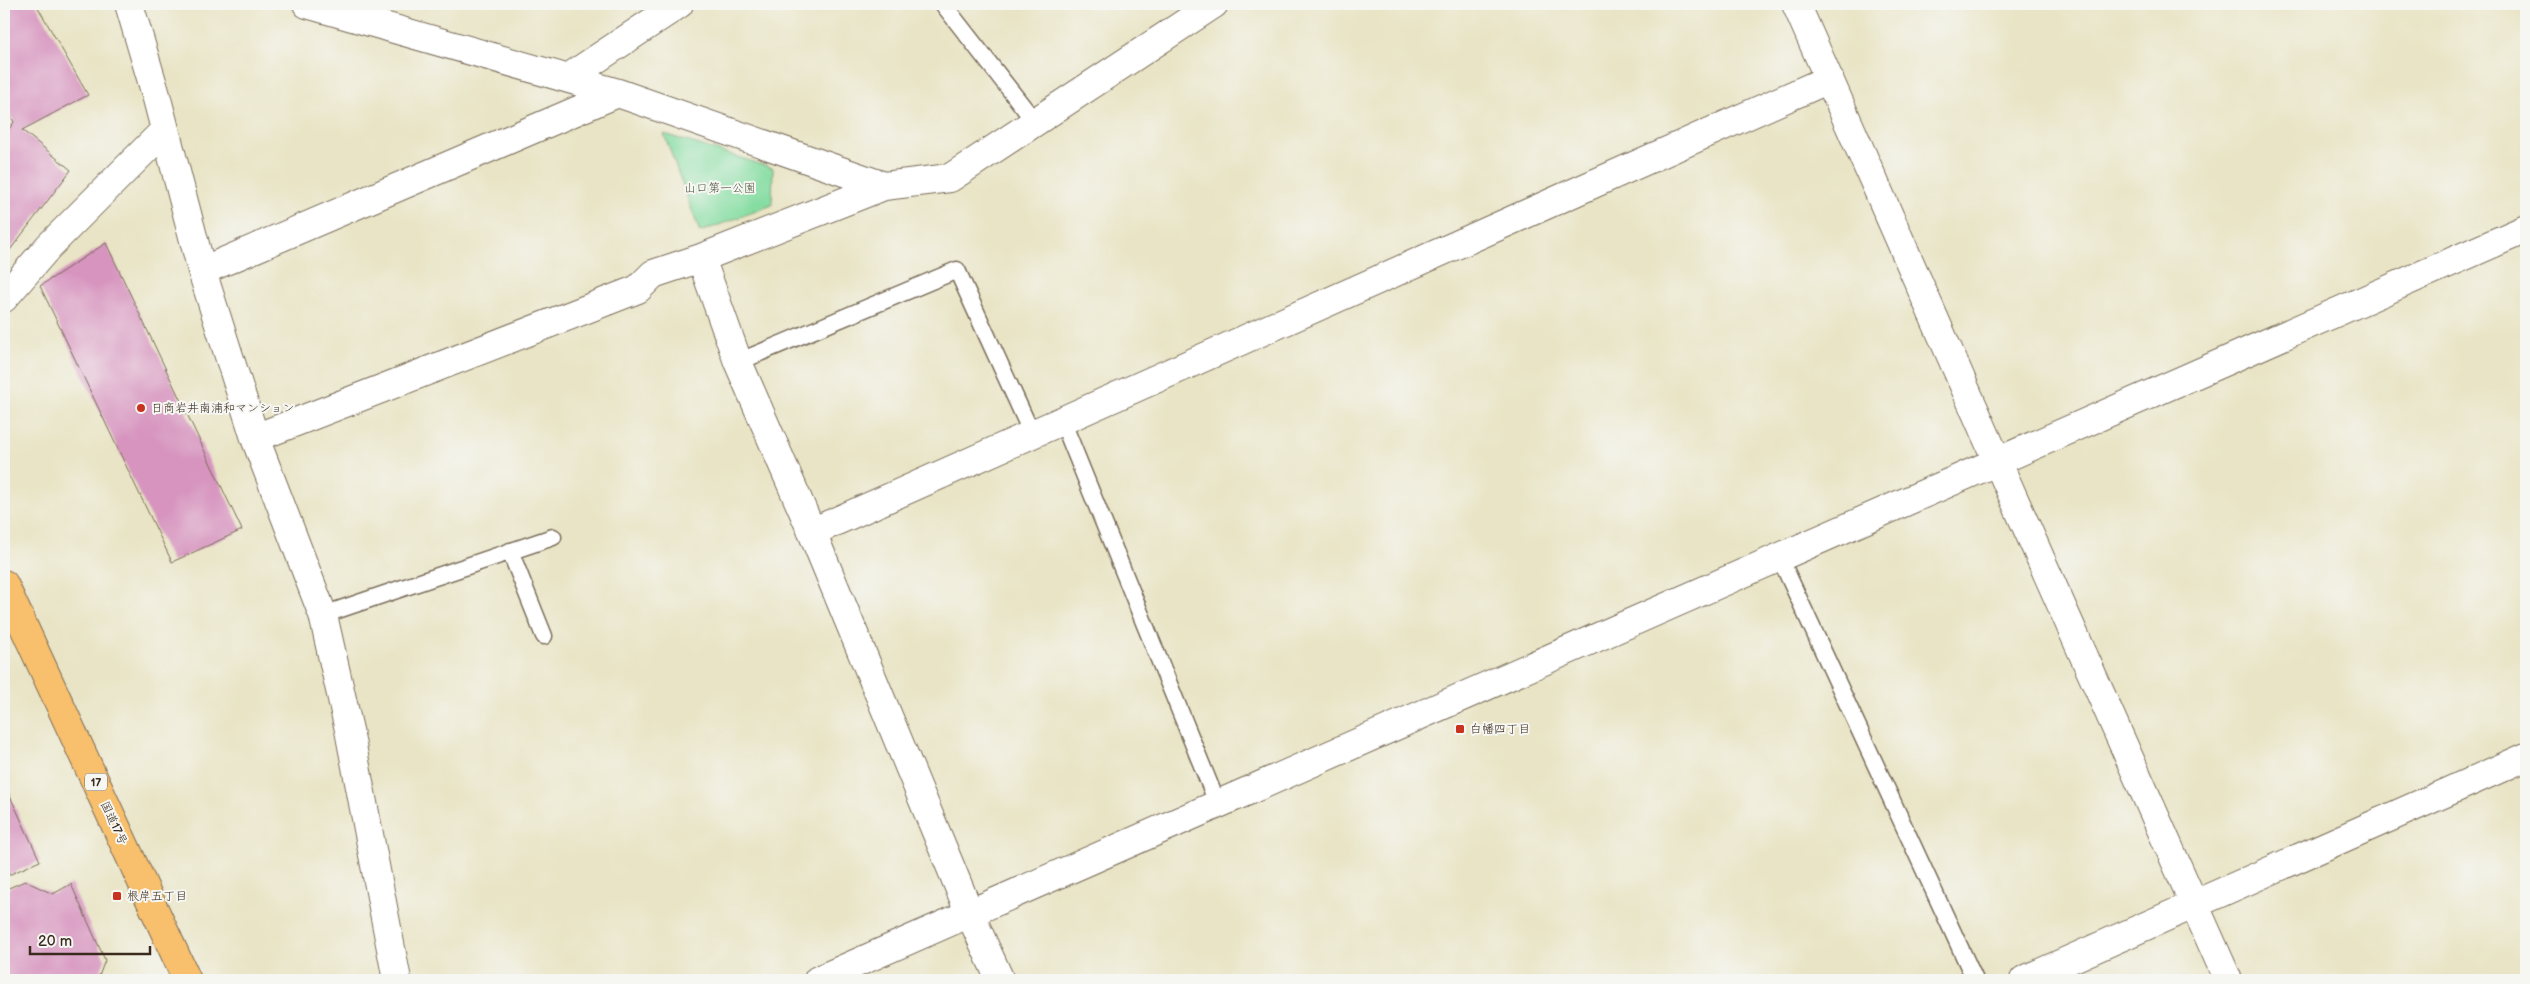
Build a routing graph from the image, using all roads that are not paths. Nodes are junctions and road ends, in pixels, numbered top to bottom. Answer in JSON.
{"nodes":[{"id":1,"x":129,"y":4,"type":"edge"},
{"id":2,"x":307,"y":4,"type":"edge"},
{"id":3,"x":678,"y":4,"type":"edge"},
{"id":4,"x":943,"y":4,"type":"edge"},
{"id":5,"x":1214,"y":4,"type":"edge"},
{"id":6,"x":1796,"y":4,"type":"edge"},
{"id":7,"x":568,"y":78,"type":"junction"},
{"id":8,"x":1829,"y":79,"type":"junction"},
{"id":9,"x":618,"y":93,"type":"junction"},
{"id":10,"x":1035,"y":122,"type":"junction"},
{"id":11,"x":165,"y":130,"type":"junction"},
{"id":12,"x":884,"y":186,"type":"junction"},
{"id":13,"x":2526,"y":229,"type":"edge"},
{"id":14,"x":700,"y":258,"type":"junction"},
{"id":15,"x":202,"y":271,"type":"junction"},
{"id":16,"x":4,"y":298,"type":"edge"},
{"id":17,"x":738,"y":362,"type":"junction"},
{"id":18,"x":1062,"y":420,"type":"junction"},
{"id":19,"x":1032,"y":434,"type":"junction"},
{"id":20,"x":255,"y":438,"type":"junction"},
{"id":21,"x":1998,"y":463,"type":"junction"},
{"id":22,"x":812,"y":532,"type":"junction"},
{"id":23,"x":553,"y":537,"type":"dead end"},
{"id":24,"x":510,"y":551,"type":"junction"},
{"id":25,"x":1780,"y":558,"type":"junction"},
{"id":26,"x":4,"y":584,"type":"edge"},
{"id":27,"x":324,"y":615,"type":"junction"},
{"id":28,"x":544,"y":636,"type":"dead end"},
{"id":29,"x":2526,"y":757,"type":"edge"},
{"id":30,"x":1218,"y":805,"type":"junction"},
{"id":31,"x":2195,"y":906,"type":"junction"},
{"id":32,"x":970,"y":914,"type":"junction"},
{"id":33,"x":182,"y":979,"type":"edge"},
{"id":34,"x":398,"y":980,"type":"edge"},
{"id":35,"x":818,"y":980,"type":"edge"},
{"id":36,"x":1000,"y":980,"type":"edge"},
{"id":37,"x":1975,"y":980,"type":"edge"},
{"id":38,"x":2024,"y":980,"type":"edge"},
{"id":39,"x":2228,"y":980,"type":"edge"}],
"edges":[{"from":1,"to":11,"type":"street"},
{"from":2,"to":7,"type":"street"},
{"from":3,"to":7,"type":"street"},
{"from":4,"to":10,"type":"lane"},
{"from":5,"to":10,"type":"street"},
{"from":6,"to":8,"type":"street"},
{"from":7,"to":9,"type":"street"},
{"from":8,"to":18,"type":"street"},
{"from":8,"to":21,"type":"street"},
{"from":9,"to":12,"type":"street"},
{"from":9,"to":15,"type":"street"},
{"from":10,"to":12,"type":"street"},
{"from":11,"to":15,"type":"street"},
{"from":11,"to":16,"type":"street"},
{"from":12,"to":14,"type":"street"},
{"from":13,"to":21,"type":"street"},
{"from":14,"to":17,"type":"street"},
{"from":14,"to":20,"type":"street"},
{"from":15,"to":20,"type":"street"},
{"from":17,"to":19,"type":"lane"},
{"from":17,"to":22,"type":"street"},
{"from":18,"to":19,"type":"street"},
{"from":18,"to":30,"type":"lane"},
{"from":19,"to":22,"type":"street"},
{"from":20,"to":27,"type":"street"},
{"from":21,"to":25,"type":"street"},
{"from":21,"to":31,"type":"street"},
{"from":22,"to":32,"type":"street"},
{"from":23,"to":24,"type":"lane"},
{"from":24,"to":27,"type":"lane"},
{"from":24,"to":28,"type":"lane"},
{"from":25,"to":30,"type":"street"},
{"from":25,"to":37,"type":"lane"},
{"from":26,"to":33,"type":"highway","name":"国道17号","number":"17"},
{"from":27,"to":34,"type":"street"},
{"from":29,"to":31,"type":"street"},
{"from":30,"to":32,"type":"street"},
{"from":31,"to":38,"type":"street"},
{"from":31,"to":39,"type":"street"},
{"from":32,"to":35,"type":"street"},
{"from":32,"to":36,"type":"street"}]}
